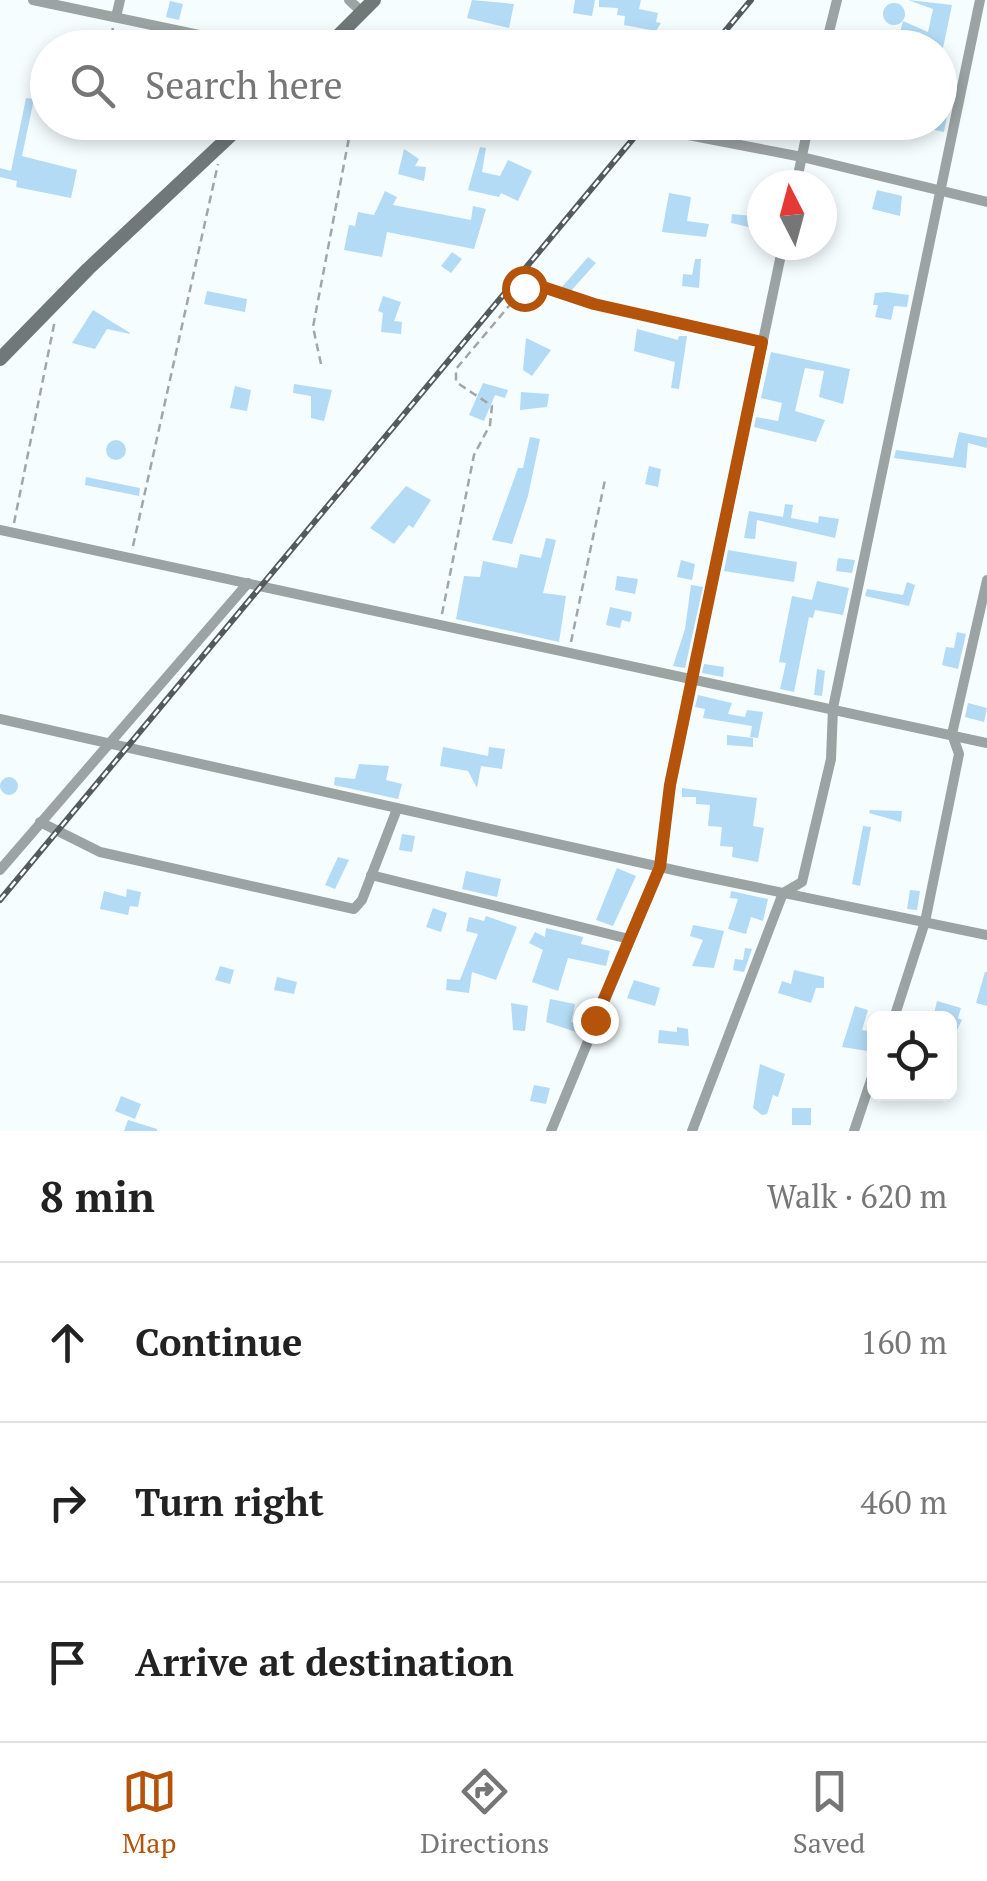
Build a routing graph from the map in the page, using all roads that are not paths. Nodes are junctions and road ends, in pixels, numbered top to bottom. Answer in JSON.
{"nodes":[{"id":1,"x":33,"y":0,"type":"edge"},
{"id":2,"x":120,"y":0,"type":"edge"},
{"id":3,"x":374,"y":0,"type":"edge"},
{"id":4,"x":837,"y":0,"type":"edge"},
{"id":5,"x":980,"y":0,"type":"edge"},
{"id":6,"x":355,"y":5,"type":"edge"},
{"id":7,"x":116,"y":17,"type":"junction"},
{"id":8,"x":177,"y":30,"type":"edge"},
{"id":9,"x":338,"y":30,"type":"edge"},
{"id":10,"x":830,"y":30,"type":"edge"},
{"id":11,"x":957,"y":110,"type":"edge"},
{"id":12,"x":226,"y":140,"type":"edge"},
{"id":13,"x":715,"y":140,"type":"edge"},
{"id":14,"x":805,"y":140,"type":"edge"},
{"id":15,"x":951,"y":140,"type":"edge"},
{"id":16,"x":802,"y":157,"type":"junction"},
{"id":17,"x":799,"y":170,"type":"edge"},
{"id":18,"x":940,"y":191,"type":"junction"},
{"id":19,"x":987,"y":202,"type":"edge"},
{"id":20,"x":781,"y":260,"type":"edge"},
{"id":21,"x":0,"y":359,"type":"edge"},
{"id":22,"x":0,"y":530,"type":"edge"},
{"id":23,"x":987,"y":580,"type":"edge"},
{"id":24,"x":248,"y":583,"type":"junction"},
{"id":25,"x":692,"y":678,"type":"junction"},
{"id":26,"x":833,"y":708,"type":"junction"},
{"id":27,"x":0,"y":719,"type":"edge"},
{"id":28,"x":952,"y":734,"type":"junction"},
{"id":29,"x":987,"y":743,"type":"edge"},
{"id":30,"x":107,"y":744,"type":"junction"},
{"id":31,"x":397,"y":809,"type":"junction"},
{"id":32,"x":40,"y":822,"type":"junction"},
{"id":33,"x":660,"y":867,"type":"junction"},
{"id":34,"x":0,"y":870,"type":"edge"},
{"id":35,"x":371,"y":875,"type":"junction"},
{"id":36,"x":783,"y":893,"type":"junction"},
{"id":37,"x":925,"y":922,"type":"junction"},
{"id":38,"x":987,"y":935,"type":"edge"},
{"id":39,"x":629,"y":938,"type":"junction"},
{"id":40,"x":896,"y":1011,"type":"edge"},
{"id":41,"x":867,"y":1092,"type":"edge"},
{"id":42,"x":552,"y":1131,"type":"edge"},
{"id":43,"x":692,"y":1131,"type":"edge"},
{"id":44,"x":854,"y":1131,"type":"edge"}],
"edges":[{"from":1,"to":7,"type":"street"},
{"from":2,"to":7,"type":"street"},
{"from":3,"to":6,"type":"street"},
{"from":4,"to":10,"type":"street"},
{"from":5,"to":11,"type":"street"},
{"from":6,"to":9,"type":"street"},
{"from":7,"to":8,"type":"street"},
{"from":12,"to":21,"type":"street"},
{"from":13,"to":16,"type":"street"},
{"from":14,"to":16,"type":"street"},
{"from":15,"to":18,"type":"street"},
{"from":16,"to":17,"type":"street"},
{"from":16,"to":18,"type":"street"},
{"from":18,"to":19,"type":"street"},
{"from":18,"to":26,"type":"street"},
{"from":20,"to":25,"type":"street"},
{"from":22,"to":24,"type":"street"},
{"from":23,"to":28,"type":"street"},
{"from":24,"to":25,"type":"street"},
{"from":24,"to":30,"type":"street"},
{"from":25,"to":26,"type":"street"},
{"from":25,"to":33,"type":"street"},
{"from":26,"to":28,"type":"street"},
{"from":26,"to":36,"type":"street"},
{"from":27,"to":30,"type":"street"},
{"from":28,"to":29,"type":"street"},
{"from":28,"to":37,"type":"street"},
{"from":30,"to":31,"type":"street"},
{"from":30,"to":32,"type":"street"},
{"from":31,"to":33,"type":"street"},
{"from":31,"to":35,"type":"street"},
{"from":32,"to":34,"type":"street"},
{"from":32,"to":35,"type":"street"},
{"from":33,"to":36,"type":"street"},
{"from":33,"to":39,"type":"street"},
{"from":35,"to":39,"type":"street"},
{"from":36,"to":37,"type":"street"},
{"from":36,"to":43,"type":"street"},
{"from":37,"to":38,"type":"street"},
{"from":37,"to":40,"type":"street"},
{"from":39,"to":42,"type":"street"},
{"from":41,"to":44,"type":"street"}]}
